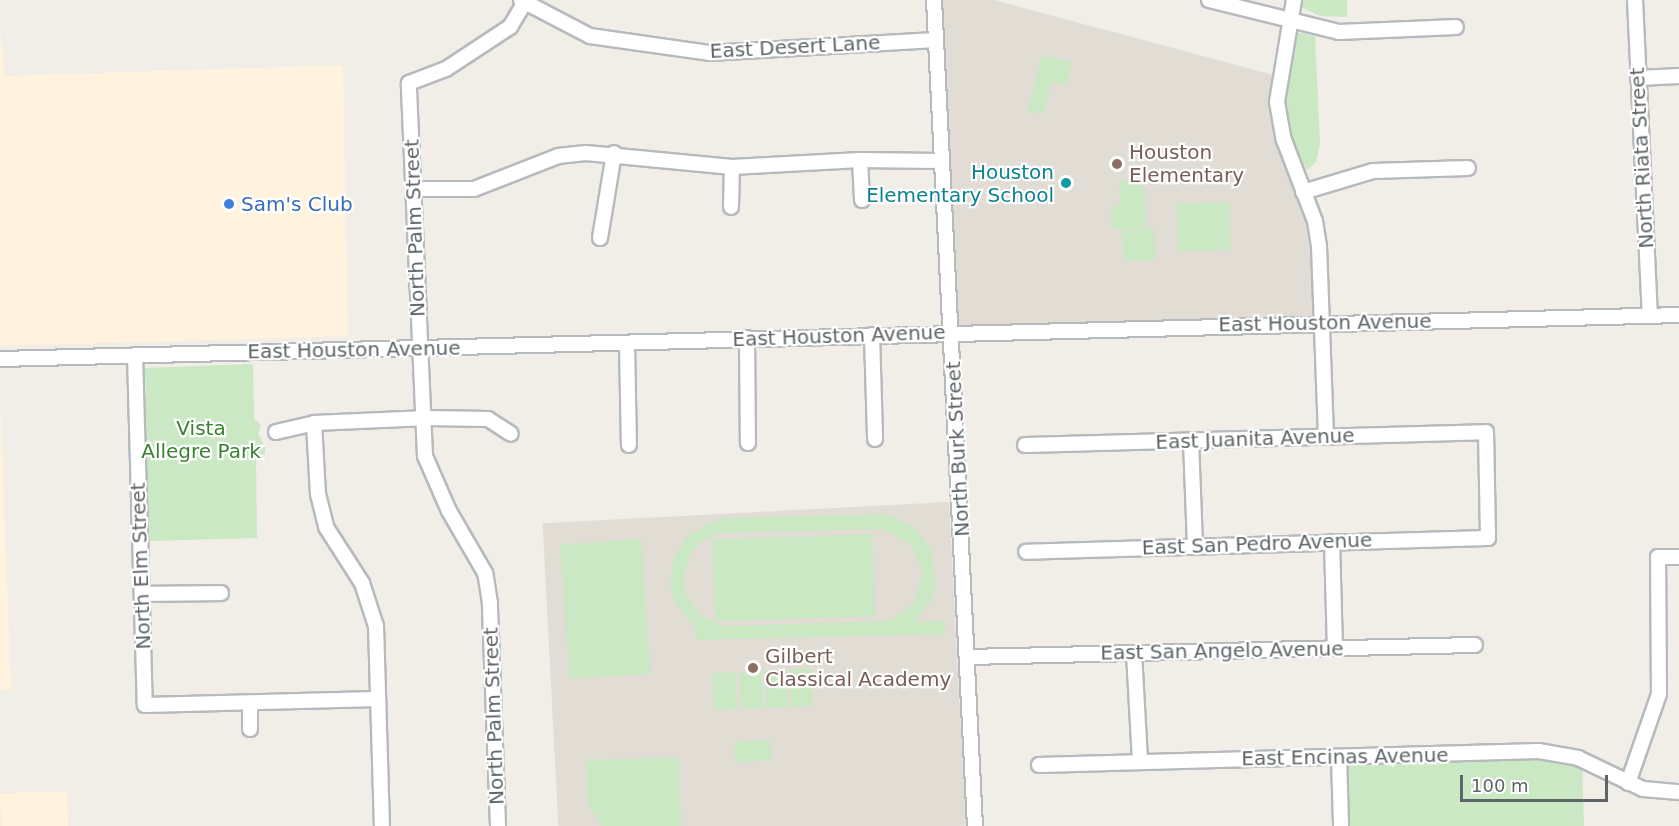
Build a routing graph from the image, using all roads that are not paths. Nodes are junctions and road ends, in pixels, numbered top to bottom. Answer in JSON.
{"nodes":[{"id":1,"x":934,"y":0,"type":"edge"},
{"id":2,"x":1209,"y":0,"type":"edge"},
{"id":3,"x":1294,"y":0,"type":"edge"},
{"id":4,"x":1635,"y":0,"type":"edge"},
{"id":5,"x":524,"y":1,"type":"edge"},
{"id":6,"x":1288,"y":23,"type":"junction"},
{"id":7,"x":1456,"y":27,"type":"dead end"},
{"id":8,"x":936,"y":40,"type":"junction"},
{"id":9,"x":1679,"y":76,"type":"edge"},
{"id":10,"x":1638,"y":78,"type":"junction"},
{"id":11,"x":614,"y":153,"type":"junction"},
{"id":12,"x":860,"y":160,"type":"junction"},
{"id":13,"x":942,"y":161,"type":"junction"},
{"id":14,"x":732,"y":167,"type":"junction"},
{"id":15,"x":1468,"y":168,"type":"dead end"},
{"id":16,"x":414,"y":189,"type":"junction"},
{"id":17,"x":1303,"y":192,"type":"junction"},
{"id":18,"x":862,"y":200,"type":"dead end"},
{"id":19,"x":731,"y":207,"type":"dead end"},
{"id":20,"x":600,"y":238,"type":"dead end"},
{"id":21,"x":1679,"y":315,"type":"edge"},
{"id":22,"x":1650,"y":316,"type":"junction"},
{"id":23,"x":1322,"y":324,"type":"junction"},
{"id":24,"x":952,"y":332,"type":"junction"},
{"id":25,"x":872,"y":335,"type":"junction"},
{"id":26,"x":747,"y":338,"type":"junction"},
{"id":27,"x":627,"y":345,"type":"junction"},
{"id":28,"x":420,"y":348,"type":"junction"},
{"id":29,"x":135,"y":355,"type":"junction"},
{"id":30,"x":0,"y":358,"type":"edge"},
{"id":31,"x":423,"y":418,"type":"junction"},
{"id":32,"x":314,"y":423,"type":"junction"},
{"id":33,"x":276,"y":432,"type":"dead end"},
{"id":34,"x":511,"y":434,"type":"dead end"},
{"id":35,"x":1326,"y":436,"type":"junction"},
{"id":36,"x":875,"y":439,"type":"dead end"},
{"id":37,"x":1191,"y":441,"type":"junction"},
{"id":38,"x":748,"y":443,"type":"dead end"},
{"id":39,"x":1025,"y":445,"type":"dead end"},
{"id":40,"x":629,"y":446,"type":"dead end"},
{"id":41,"x":1488,"y":538,"type":"joint"},
{"id":42,"x":1332,"y":542,"type":"junction"},
{"id":43,"x":1195,"y":547,"type":"junction"},
{"id":44,"x":1026,"y":552,"type":"dead end"},
{"id":45,"x":1679,"y":557,"type":"edge"},
{"id":46,"x":221,"y":593,"type":"dead end"},
{"id":47,"x":143,"y":594,"type":"junction"},
{"id":48,"x":1475,"y":645,"type":"dead end"},
{"id":49,"x":1335,"y":648,"type":"junction"},
{"id":50,"x":1134,"y":653,"type":"junction"},
{"id":51,"x":968,"y":657,"type":"junction"},
{"id":52,"x":377,"y":699,"type":"junction"},
{"id":53,"x":250,"y":703,"type":"junction"},
{"id":54,"x":250,"y":729,"type":"dead end"},
{"id":55,"x":1339,"y":757,"type":"junction"},
{"id":56,"x":1140,"y":762,"type":"junction"},
{"id":57,"x":1039,"y":765,"type":"dead end"},
{"id":58,"x":1628,"y":783,"type":"junction"},
{"id":59,"x":1679,"y":792,"type":"edge"},
{"id":60,"x":382,"y":826,"type":"edge"},
{"id":61,"x":498,"y":826,"type":"edge"},
{"id":62,"x":975,"y":826,"type":"edge"},
{"id":63,"x":1341,"y":826,"type":"edge"}],
"edges":[{"from":1,"to":8,"type":"street","name":"North Burk Street"},
{"from":2,"to":6,"type":"street"},
{"from":3,"to":6,"type":"street"},
{"from":4,"to":10,"type":"street","name":"North Riata Street"},
{"from":5,"to":8,"type":"street","name":"East Desert Lane"},
{"from":5,"to":16,"type":"street","name":"North Palm Street"},
{"from":6,"to":7,"type":"street"},
{"from":6,"to":17,"type":"street"},
{"from":8,"to":13,"type":"street","name":"North Burk Street"},
{"from":9,"to":10,"type":"street"},
{"from":10,"to":22,"type":"street","name":"North Riata Street"},
{"from":11,"to":14,"type":"street"},
{"from":11,"to":16,"type":"street"},
{"from":11,"to":20,"type":"street"},
{"from":12,"to":13,"type":"street"},
{"from":12,"to":14,"type":"street"},
{"from":12,"to":18,"type":"street"},
{"from":13,"to":24,"type":"street","name":"North Burk Street"},
{"from":14,"to":19,"type":"street"},
{"from":15,"to":17,"type":"street"},
{"from":16,"to":28,"type":"street","name":"North Palm Street"},
{"from":17,"to":23,"type":"street"},
{"from":21,"to":22,"type":"street","name":"East Houston Avenue"},
{"from":22,"to":23,"type":"street","name":"East Houston Avenue"},
{"from":23,"to":24,"type":"street","name":"East Houston Avenue"},
{"from":23,"to":35,"type":"street"},
{"from":24,"to":25,"type":"street","name":"East Houston Avenue"},
{"from":24,"to":51,"type":"street","name":"North Burk Street"},
{"from":25,"to":26,"type":"street","name":"East Houston Avenue"},
{"from":25,"to":36,"type":"street"},
{"from":26,"to":27,"type":"street","name":"East Houston Avenue"},
{"from":26,"to":38,"type":"street"},
{"from":27,"to":28,"type":"street","name":"East Houston Avenue"},
{"from":27,"to":40,"type":"street"},
{"from":28,"to":29,"type":"street","name":"East Houston Avenue"},
{"from":28,"to":31,"type":"street","name":"North Palm Street"},
{"from":29,"to":30,"type":"street","name":"East Houston Avenue"},
{"from":29,"to":47,"type":"street","name":"North Elm Street"},
{"from":31,"to":32,"type":"street"},
{"from":31,"to":34,"type":"street"},
{"from":31,"to":61,"type":"street","name":"North Palm Street"},
{"from":32,"to":33,"type":"street"},
{"from":32,"to":52,"type":"street"},
{"from":35,"to":37,"type":"street","name":"East Juanita Avenue"},
{"from":35,"to":41,"type":"street","name":"East Juanita Avenue"},
{"from":37,"to":39,"type":"street","name":"East Juanita Avenue"},
{"from":37,"to":43,"type":"street"},
{"from":41,"to":42,"type":"street","name":"East San Pedro Avenue"},
{"from":42,"to":43,"type":"street","name":"East San Pedro Avenue"},
{"from":42,"to":49,"type":"street"},
{"from":43,"to":44,"type":"street","name":"East San Pedro Avenue"},
{"from":45,"to":58,"type":"street"},
{"from":46,"to":47,"type":"street"},
{"from":47,"to":53,"type":"street","name":"North Elm Street"},
{"from":48,"to":49,"type":"street","name":"East San Angelo Avenue"},
{"from":49,"to":50,"type":"street","name":"East San Angelo Avenue"},
{"from":50,"to":51,"type":"street","name":"East San Angelo Avenue"},
{"from":50,"to":56,"type":"street"},
{"from":51,"to":62,"type":"street","name":"North Burk Street"},
{"from":52,"to":53,"type":"street"},
{"from":52,"to":60,"type":"street"},
{"from":53,"to":54,"type":"street"},
{"from":55,"to":56,"type":"street","name":"East Encinas Avenue"},
{"from":55,"to":58,"type":"street","name":"East Encinas Avenue"},
{"from":55,"to":63,"type":"street"},
{"from":56,"to":57,"type":"street","name":"East Encinas Avenue"},
{"from":58,"to":59,"type":"street","name":"East Encinas Avenue"}]}
